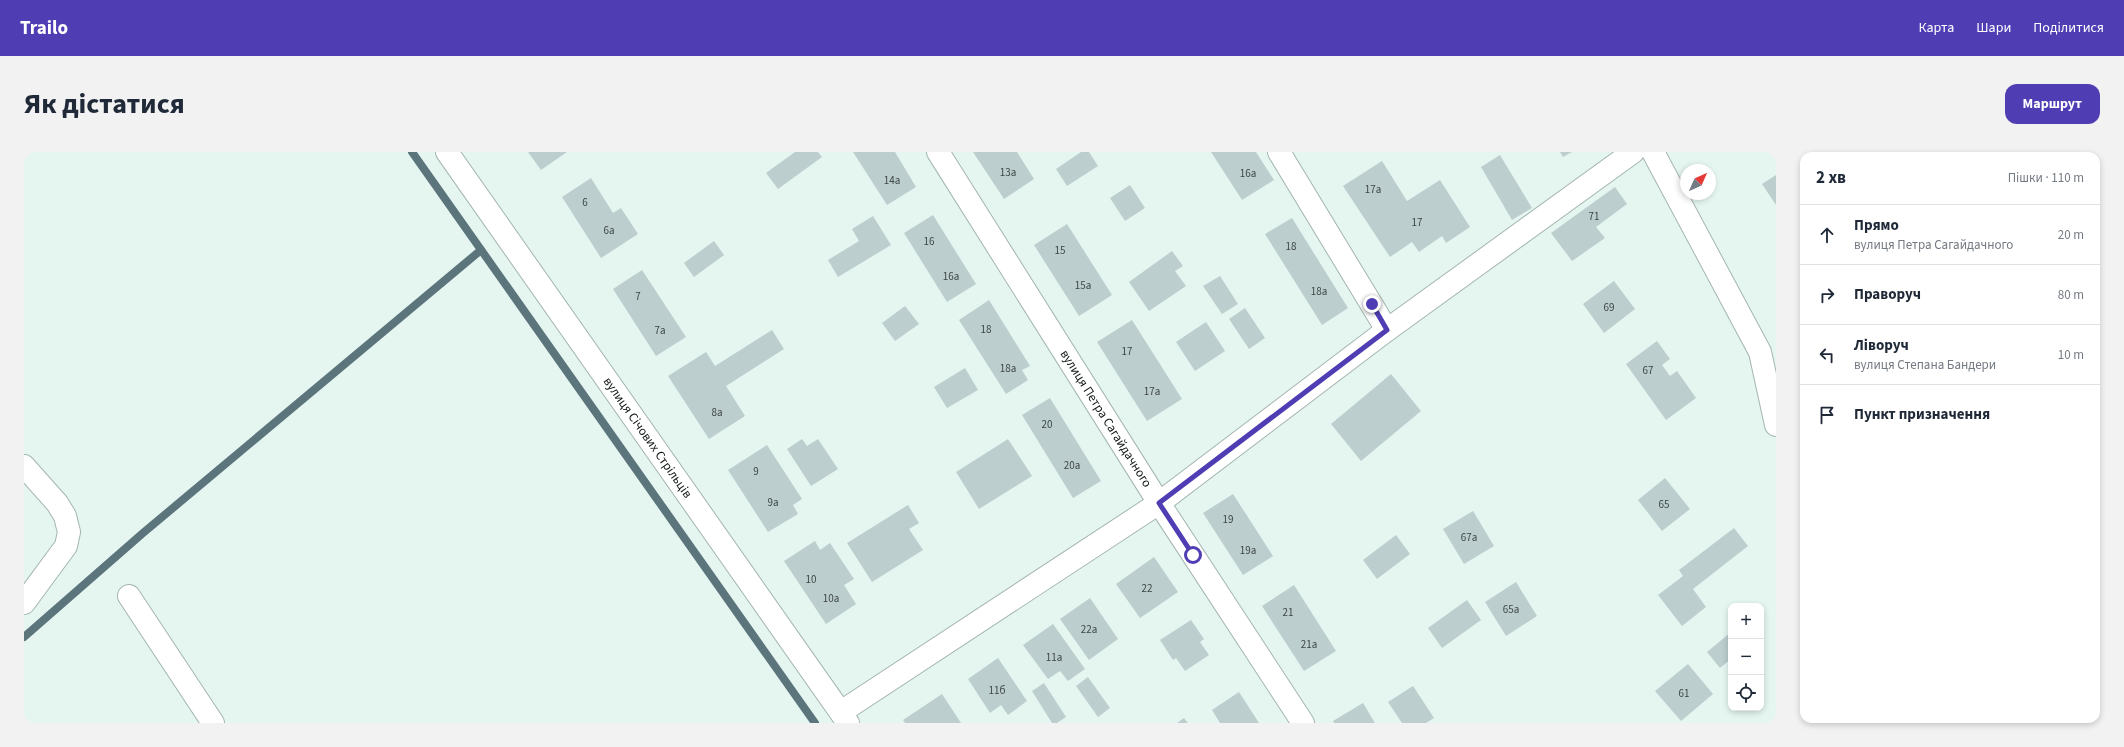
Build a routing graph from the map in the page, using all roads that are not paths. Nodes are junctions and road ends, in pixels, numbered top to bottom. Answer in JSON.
{"nodes":[{"id":1,"x":447,"y":152,"type":"edge"},
{"id":2,"x":938,"y":152,"type":"edge"},
{"id":3,"x":1279,"y":152,"type":"edge"},
{"id":4,"x":1633,"y":152,"type":"edge"},
{"id":5,"x":1653,"y":152,"type":"edge"},
{"id":6,"x":1387,"y":330,"type":"junction"},
{"id":7,"x":1776,"y":425,"type":"edge"},
{"id":8,"x":24,"y":466,"type":"edge"},
{"id":9,"x":1159,"y":503,"type":"junction"},
{"id":10,"x":61,"y":553,"type":"junction"},
{"id":11,"x":24,"y":578,"type":"edge"},
{"id":12,"x":129,"y":596,"type":"dead end"},
{"id":13,"x":24,"y":603,"type":"edge"},
{"id":14,"x":845,"y":718,"type":"edge"},
{"id":15,"x":213,"y":723,"type":"edge"},
{"id":16,"x":1303,"y":723,"type":"edge"}],
"edges":[{"from":1,"to":14,"type":"street","name":"вулиця Січових Стрільців"},
{"from":2,"to":9,"type":"street","name":"вулиця Петра Сагайдачного"},
{"from":3,"to":6,"type":"street"},
{"from":4,"to":6,"type":"street"},
{"from":5,"to":7,"type":"street"},
{"from":6,"to":9,"type":"street"},
{"from":8,"to":10,"type":"street"},
{"from":9,"to":14,"type":"street"},
{"from":9,"to":16,"type":"street","name":"вулиця Петра Сагайдачного"},
{"from":10,"to":11,"type":"street"},
{"from":10,"to":13,"type":"street"},
{"from":12,"to":15,"type":"street"}]}
